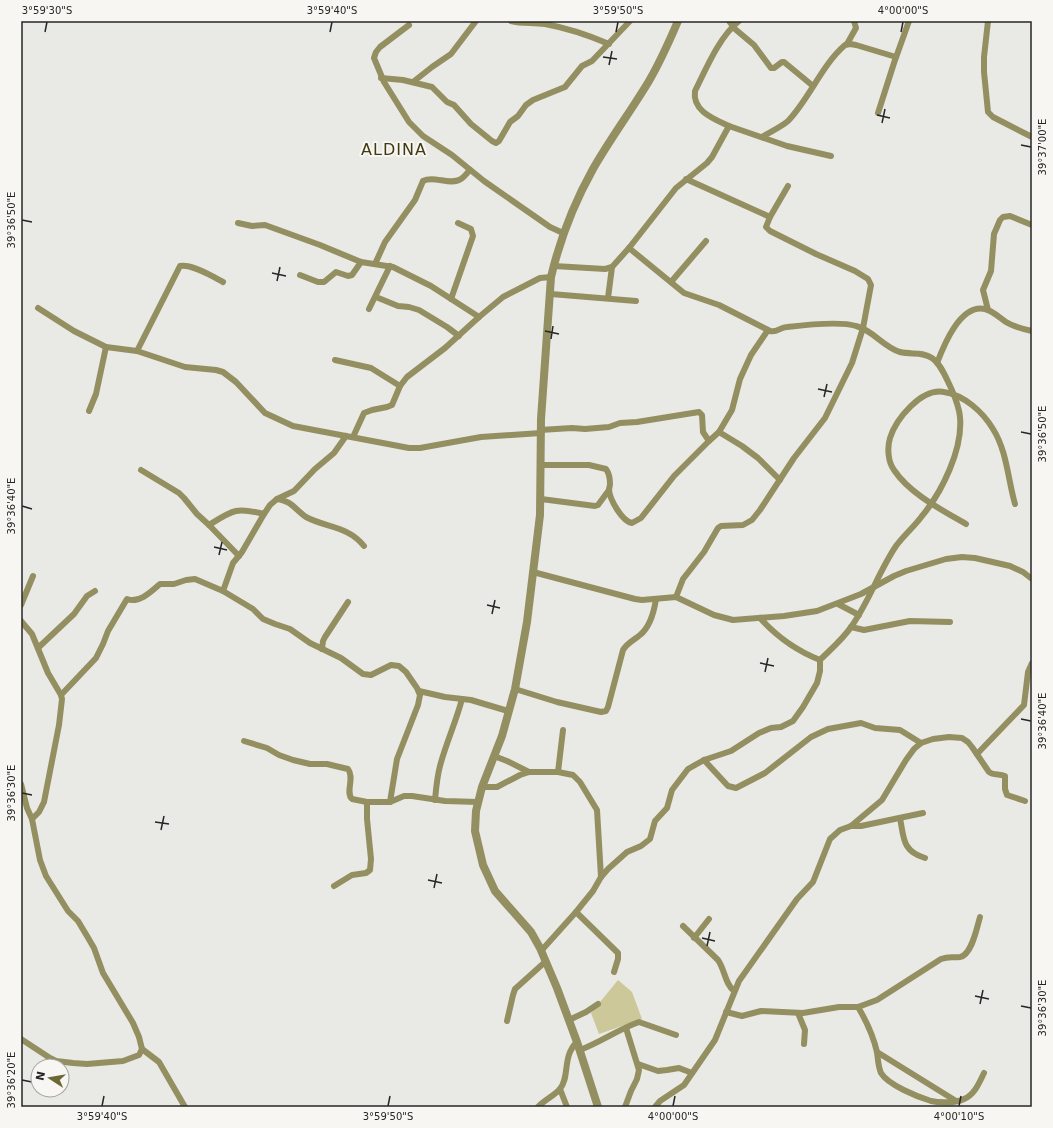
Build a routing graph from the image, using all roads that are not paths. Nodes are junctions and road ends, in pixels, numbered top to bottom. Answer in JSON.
{"nodes":[{"id":1,"x":476,"y":21,"type":"edge"},
{"id":2,"x":511,"y":21,"type":"edge"},
{"id":3,"x":630,"y":21,"type":"edge"},
{"id":4,"x":678,"y":21,"type":"edge"},
{"id":5,"x":739,"y":21,"type":"edge"},
{"id":6,"x":854,"y":21,"type":"edge"},
{"id":7,"x":904,"y":21,"type":"edge"},
{"id":8,"x":909,"y":21,"type":"edge"},
{"id":9,"x":988,"y":21,"type":"edge"},
{"id":10,"x":731,"y":24,"type":"edge"},
{"id":11,"x":410,"y":25,"type":"dead end"},
{"id":12,"x":907,"y":28,"type":"junction"},
{"id":13,"x":609,"y":44,"type":"junction"},
{"id":14,"x":847,"y":44,"type":"junction"},
{"id":15,"x":896,"y":57,"type":"junction"},
{"id":16,"x":381,"y":78,"type":"junction"},
{"id":17,"x":413,"y":82,"type":"junction"},
{"id":18,"x":813,"y":86,"type":"junction"},
{"id":19,"x":878,"y":113,"type":"dead end"},
{"id":20,"x":729,"y":126,"type":"junction"},
{"id":21,"x":762,"y":137,"type":"junction"},
{"id":22,"x":1032,"y":137,"type":"edge"},
{"id":23,"x":831,"y":156,"type":"dead end"},
{"id":24,"x":470,"y":170,"type":"junction"},
{"id":25,"x":686,"y":179,"type":"junction"},
{"id":26,"x":788,"y":186,"type":"dead end"},
{"id":27,"x":770,"y":217,"type":"junction"},
{"id":28,"x":238,"y":223,"type":"dead end"},
{"id":29,"x":458,"y":223,"type":"dead end"},
{"id":30,"x":1032,"y":225,"type":"edge"},
{"id":31,"x":563,"y":233,"type":"junction"},
{"id":32,"x":706,"y":241,"type":"dead end"},
{"id":33,"x":629,"y":248,"type":"junction"},
{"id":34,"x":362,"y":262,"type":"junction"},
{"id":35,"x":375,"y":264,"type":"junction"},
{"id":36,"x":390,"y":266,"type":"junction"},
{"id":37,"x":554,"y":266,"type":"junction"},
{"id":38,"x":612,"y":267,"type":"junction"},
{"id":39,"x":300,"y":275,"type":"dead end"},
{"id":40,"x":551,"y":277,"type":"junction"},
{"id":41,"x":223,"y":282,"type":"dead end"},
{"id":42,"x":671,"y":282,"type":"junction"},
{"id":43,"x":551,"y":294,"type":"junction"},
{"id":44,"x":376,"y":297,"type":"junction"},
{"id":45,"x":608,"y":298,"type":"junction"},
{"id":46,"x":451,"y":299,"type":"junction"},
{"id":47,"x":636,"y":301,"type":"dead end"},
{"id":48,"x":38,"y":308,"type":"dead end"},
{"id":49,"x":369,"y":309,"type":"dead end"},
{"id":50,"x":988,"y":310,"type":"junction"},
{"id":51,"x":479,"y":317,"type":"junction"},
{"id":52,"x":863,"y":328,"type":"junction"},
{"id":53,"x":768,"y":330,"type":"junction"},
{"id":54,"x":1032,"y":331,"type":"edge"},
{"id":55,"x":459,"y":336,"type":"junction"},
{"id":56,"x":106,"y":346,"type":"junction"},
{"id":57,"x":137,"y":351,"type":"junction"},
{"id":58,"x":335,"y":360,"type":"dead end"},
{"id":59,"x":937,"y":362,"type":"junction"},
{"id":60,"x":400,"y":386,"type":"junction"},
{"id":61,"x":954,"y":395,"type":"junction"},
{"id":62,"x":89,"y":411,"type":"dead end"},
{"id":63,"x":541,"y":431,"type":"junction"},
{"id":64,"x":719,"y":432,"type":"junction"},
{"id":65,"x":346,"y":436,"type":"junction"},
{"id":66,"x":354,"y":437,"type":"junction"},
{"id":67,"x":709,"y":441,"type":"junction"},
{"id":68,"x":541,"y":465,"type":"junction"},
{"id":69,"x":142,"y":470,"type":"dead end"},
{"id":70,"x":780,"y":480,"type":"junction"},
{"id":71,"x":609,"y":490,"type":"junction"},
{"id":72,"x":292,"y":492,"type":"junction"},
{"id":73,"x":277,"y":499,"type":"junction"},
{"id":74,"x":541,"y":499,"type":"junction"},
{"id":75,"x":290,"y":503,"type":"junction"},
{"id":76,"x":932,"y":504,"type":"junction"},
{"id":77,"x":1015,"y":504,"type":"dead end"},
{"id":78,"x":264,"y":514,"type":"junction"},
{"id":79,"x":966,"y":524,"type":"dead end"},
{"id":80,"x":209,"y":525,"type":"junction"},
{"id":81,"x":364,"y":546,"type":"dead end"},
{"id":82,"x":239,"y":556,"type":"junction"},
{"id":83,"x":533,"y":572,"type":"junction"},
{"id":84,"x":33,"y":576,"type":"dead end"},
{"id":85,"x":1032,"y":579,"type":"edge"},
{"id":86,"x":874,"y":587,"type":"junction"},
{"id":87,"x":95,"y":591,"type":"dead end"},
{"id":88,"x":223,"y":591,"type":"junction"},
{"id":89,"x":676,"y":596,"type":"junction"},
{"id":90,"x":656,"y":599,"type":"junction"},
{"id":91,"x":348,"y":602,"type":"dead end"},
{"id":92,"x":838,"y":604,"type":"junction"},
{"id":93,"x":21,"y":605,"type":"edge"},
{"id":94,"x":859,"y":614,"type":"junction"},
{"id":95,"x":760,"y":618,"type":"junction"},
{"id":96,"x":21,"y":621,"type":"edge"},
{"id":97,"x":950,"y":622,"type":"dead end"},
{"id":98,"x":851,"y":627,"type":"junction"},
{"id":99,"x":38,"y":648,"type":"junction"},
{"id":100,"x":322,"y":649,"type":"junction"},
{"id":101,"x":820,"y":660,"type":"junction"},
{"id":102,"x":1032,"y":663,"type":"edge"},
{"id":103,"x":515,"y":689,"type":"junction"},
{"id":104,"x":419,"y":691,"type":"junction"},
{"id":105,"x":61,"y":694,"type":"junction"},
{"id":106,"x":462,"y":699,"type":"junction"},
{"id":107,"x":508,"y":711,"type":"junction"},
{"id":108,"x":563,"y":730,"type":"dead end"},
{"id":109,"x":244,"y":740,"type":"dead end"},
{"id":110,"x":921,"y":743,"type":"junction"},
{"id":111,"x":977,"y":754,"type":"junction"},
{"id":112,"x":494,"y":756,"type":"junction"},
{"id":113,"x":704,"y":760,"type":"junction"},
{"id":114,"x":529,"y":772,"type":"junction"},
{"id":115,"x":558,"y":772,"type":"junction"},
{"id":116,"x":21,"y":784,"type":"edge"},
{"id":117,"x":482,"y":787,"type":"junction"},
{"id":118,"x":435,"y":800,"type":"junction"},
{"id":119,"x":1025,"y":800,"type":"dead end"},
{"id":120,"x":367,"y":802,"type":"junction"},
{"id":121,"x":390,"y":802,"type":"junction"},
{"id":122,"x":478,"y":802,"type":"junction"},
{"id":123,"x":923,"y":813,"type":"dead end"},
{"id":124,"x":900,"y":818,"type":"junction"},
{"id":125,"x":32,"y":819,"type":"junction"},
{"id":126,"x":851,"y":826,"type":"junction"},
{"id":127,"x":925,"y":858,"type":"dead end"},
{"id":128,"x":601,"y":877,"type":"junction"},
{"id":129,"x":334,"y":886,"type":"dead end"},
{"id":130,"x":576,"y":912,"type":"junction"},
{"id":131,"x":980,"y":917,"type":"dead end"},
{"id":132,"x":710,"y":919,"type":"dead end"},
{"id":133,"x":683,"y":926,"type":"dead end"},
{"id":134,"x":694,"y":938,"type":"junction"},
{"id":135,"x":541,"y":951,"type":"junction"},
{"id":136,"x":546,"y":962,"type":"junction"},
{"id":137,"x":614,"y":972,"type":"dead end"},
{"id":138,"x":734,"y":991,"type":"junction"},
{"id":139,"x":598,"y":1004,"type":"dead end"},
{"id":140,"x":858,"y":1007,"type":"junction"},
{"id":141,"x":726,"y":1012,"type":"junction"},
{"id":142,"x":798,"y":1013,"type":"junction"},
{"id":143,"x":569,"y":1020,"type":"junction"},
{"id":144,"x":508,"y":1021,"type":"dead end"},
{"id":145,"x":626,"y":1028,"type":"junction"},
{"id":146,"x":676,"y":1036,"type":"dead end"},
{"id":147,"x":21,"y":1039,"type":"edge"},
{"id":148,"x":804,"y":1044,"type":"dead end"},
{"id":149,"x":579,"y":1046,"type":"junction"},
{"id":150,"x":142,"y":1049,"type":"junction"},
{"id":151,"x":877,"y":1052,"type":"junction"},
{"id":152,"x":638,"y":1064,"type":"junction"},
{"id":153,"x":692,"y":1073,"type":"junction"},
{"id":154,"x":984,"y":1073,"type":"dead end"},
{"id":155,"x":560,"y":1089,"type":"junction"},
{"id":156,"x":956,"y":1101,"type":"junction"},
{"id":157,"x":184,"y":1107,"type":"edge"},
{"id":158,"x":538,"y":1107,"type":"edge"},
{"id":159,"x":567,"y":1107,"type":"edge"},
{"id":160,"x":598,"y":1107,"type":"edge"},
{"id":161,"x":625,"y":1107,"type":"edge"},
{"id":162,"x":656,"y":1107,"type":"edge"}],
"edges":[{"from":1,"to":17,"type":"street"},
{"from":2,"to":13,"type":"street"},
{"from":3,"to":13,"type":"street"},
{"from":4,"to":31,"type":"street"},
{"from":5,"to":10,"type":"street"},
{"from":6,"to":14,"type":"street"},
{"from":7,"to":12,"type":"street"},
{"from":8,"to":12,"type":"street"},
{"from":9,"to":22,"type":"street"},
{"from":10,"to":18,"type":"street"},
{"from":10,"to":20,"type":"street"},
{"from":11,"to":16,"type":"street"},
{"from":12,"to":15,"type":"street"},
{"from":13,"to":17,"type":"street"},
{"from":14,"to":15,"type":"street"},
{"from":14,"to":18,"type":"street"},
{"from":15,"to":19,"type":"street"},
{"from":16,"to":17,"type":"street"},
{"from":16,"to":24,"type":"street"},
{"from":18,"to":21,"type":"street"},
{"from":20,"to":21,"type":"street"},
{"from":20,"to":25,"type":"street"},
{"from":21,"to":23,"type":"street"},
{"from":24,"to":31,"type":"street"},
{"from":24,"to":35,"type":"street"},
{"from":25,"to":27,"type":"street"},
{"from":25,"to":33,"type":"street"},
{"from":26,"to":27,"type":"street"},
{"from":27,"to":52,"type":"street"},
{"from":28,"to":34,"type":"street"},
{"from":29,"to":46,"type":"street"},
{"from":30,"to":50,"type":"street"},
{"from":31,"to":37,"type":"street"},
{"from":32,"to":42,"type":"street"},
{"from":33,"to":38,"type":"street"},
{"from":33,"to":42,"type":"street"},
{"from":34,"to":35,"type":"street"},
{"from":34,"to":39,"type":"street"},
{"from":35,"to":36,"type":"street"},
{"from":36,"to":44,"type":"street"},
{"from":36,"to":46,"type":"street"},
{"from":37,"to":38,"type":"street"},
{"from":37,"to":40,"type":"street"},
{"from":38,"to":45,"type":"street"},
{"from":40,"to":43,"type":"street"},
{"from":40,"to":51,"type":"street"},
{"from":41,"to":57,"type":"street"},
{"from":42,"to":53,"type":"street"},
{"from":43,"to":45,"type":"street"},
{"from":43,"to":63,"type":"street"},
{"from":44,"to":49,"type":"street"},
{"from":44,"to":55,"type":"street"},
{"from":45,"to":47,"type":"street"},
{"from":46,"to":51,"type":"street"},
{"from":48,"to":56,"type":"street"},
{"from":50,"to":54,"type":"street"},
{"from":50,"to":59,"type":"street"},
{"from":51,"to":55,"type":"street"},
{"from":52,"to":53,"type":"street"},
{"from":52,"to":59,"type":"street"},
{"from":52,"to":70,"type":"street"},
{"from":53,"to":64,"type":"street"},
{"from":55,"to":60,"type":"street"},
{"from":56,"to":57,"type":"street"},
{"from":56,"to":62,"type":"street"},
{"from":57,"to":65,"type":"street"},
{"from":58,"to":60,"type":"street"},
{"from":59,"to":61,"type":"street"},
{"from":60,"to":66,"type":"street"},
{"from":61,"to":76,"type":"street"},
{"from":61,"to":76,"type":"street"},
{"from":61,"to":77,"type":"street"},
{"from":63,"to":66,"type":"street"},
{"from":63,"to":67,"type":"street"},
{"from":63,"to":68,"type":"street"},
{"from":64,"to":67,"type":"street"},
{"from":64,"to":70,"type":"street"},
{"from":65,"to":66,"type":"street"},
{"from":65,"to":72,"type":"street"},
{"from":67,"to":71,"type":"street"},
{"from":68,"to":71,"type":"street"},
{"from":68,"to":74,"type":"street"},
{"from":69,"to":80,"type":"street"},
{"from":70,"to":89,"type":"street"},
{"from":71,"to":74,"type":"street"},
{"from":72,"to":73,"type":"street"},
{"from":72,"to":75,"type":"street"},
{"from":73,"to":75,"type":"street"},
{"from":73,"to":78,"type":"street"},
{"from":74,"to":83,"type":"street"},
{"from":75,"to":81,"type":"street"},
{"from":76,"to":79,"type":"street"},
{"from":76,"to":86,"type":"street"},
{"from":78,"to":80,"type":"street"},
{"from":78,"to":82,"type":"street"},
{"from":80,"to":82,"type":"street"},
{"from":82,"to":88,"type":"street"},
{"from":83,"to":90,"type":"street"},
{"from":83,"to":103,"type":"street"},
{"from":84,"to":93,"type":"street"},
{"from":85,"to":86,"type":"street"},
{"from":86,"to":92,"type":"street"},
{"from":86,"to":94,"type":"street"},
{"from":87,"to":99,"type":"street"},
{"from":88,"to":100,"type":"street"},
{"from":88,"to":105,"type":"street"},
{"from":89,"to":90,"type":"street"},
{"from":89,"to":95,"type":"street"},
{"from":90,"to":103,"type":"street"},
{"from":91,"to":100,"type":"street"},
{"from":92,"to":94,"type":"street"},
{"from":92,"to":95,"type":"street"},
{"from":94,"to":98,"type":"street"},
{"from":95,"to":101,"type":"street"},
{"from":96,"to":99,"type":"street"},
{"from":97,"to":98,"type":"street"},
{"from":98,"to":101,"type":"street"},
{"from":99,"to":105,"type":"street"},
{"from":100,"to":104,"type":"street"},
{"from":101,"to":113,"type":"street"},
{"from":102,"to":111,"type":"street"},
{"from":103,"to":107,"type":"street"},
{"from":104,"to":106,"type":"street"},
{"from":104,"to":121,"type":"street"},
{"from":105,"to":125,"type":"street"},
{"from":106,"to":107,"type":"street"},
{"from":106,"to":118,"type":"street"},
{"from":107,"to":112,"type":"street"},
{"from":108,"to":115,"type":"street"},
{"from":109,"to":120,"type":"street"},
{"from":110,"to":111,"type":"street"},
{"from":110,"to":113,"type":"street"},
{"from":110,"to":126,"type":"street"},
{"from":111,"to":119,"type":"street"},
{"from":112,"to":114,"type":"street"},
{"from":112,"to":117,"type":"street"},
{"from":113,"to":128,"type":"street"},
{"from":114,"to":115,"type":"street"},
{"from":114,"to":117,"type":"street"},
{"from":115,"to":128,"type":"street"},
{"from":116,"to":125,"type":"street"},
{"from":117,"to":122,"type":"street"},
{"from":118,"to":121,"type":"street"},
{"from":118,"to":122,"type":"street"},
{"from":120,"to":121,"type":"street"},
{"from":120,"to":129,"type":"street"},
{"from":122,"to":135,"type":"street"},
{"from":123,"to":124,"type":"street"},
{"from":124,"to":126,"type":"street"},
{"from":124,"to":127,"type":"street"},
{"from":125,"to":150,"type":"street"},
{"from":126,"to":138,"type":"street"},
{"from":128,"to":130,"type":"street"},
{"from":130,"to":135,"type":"street"},
{"from":130,"to":137,"type":"street"},
{"from":131,"to":140,"type":"street"},
{"from":132,"to":134,"type":"street"},
{"from":133,"to":134,"type":"street"},
{"from":134,"to":138,"type":"street"},
{"from":135,"to":136,"type":"street"},
{"from":136,"to":143,"type":"street"},
{"from":136,"to":144,"type":"street"},
{"from":138,"to":141,"type":"street"},
{"from":139,"to":143,"type":"street"},
{"from":140,"to":142,"type":"street"},
{"from":140,"to":151,"type":"street"},
{"from":141,"to":142,"type":"street"},
{"from":141,"to":153,"type":"street"},
{"from":142,"to":148,"type":"street"},
{"from":143,"to":149,"type":"street"},
{"from":145,"to":146,"type":"street"},
{"from":145,"to":149,"type":"street"},
{"from":145,"to":152,"type":"street"},
{"from":147,"to":150,"type":"street"},
{"from":149,"to":155,"type":"street"},
{"from":149,"to":160,"type":"street"},
{"from":150,"to":157,"type":"street"},
{"from":151,"to":156,"type":"street"},
{"from":151,"to":156,"type":"street"},
{"from":152,"to":153,"type":"street"},
{"from":152,"to":161,"type":"street"},
{"from":153,"to":162,"type":"street"},
{"from":154,"to":156,"type":"street"},
{"from":155,"to":158,"type":"street"},
{"from":155,"to":159,"type":"street"}]}
